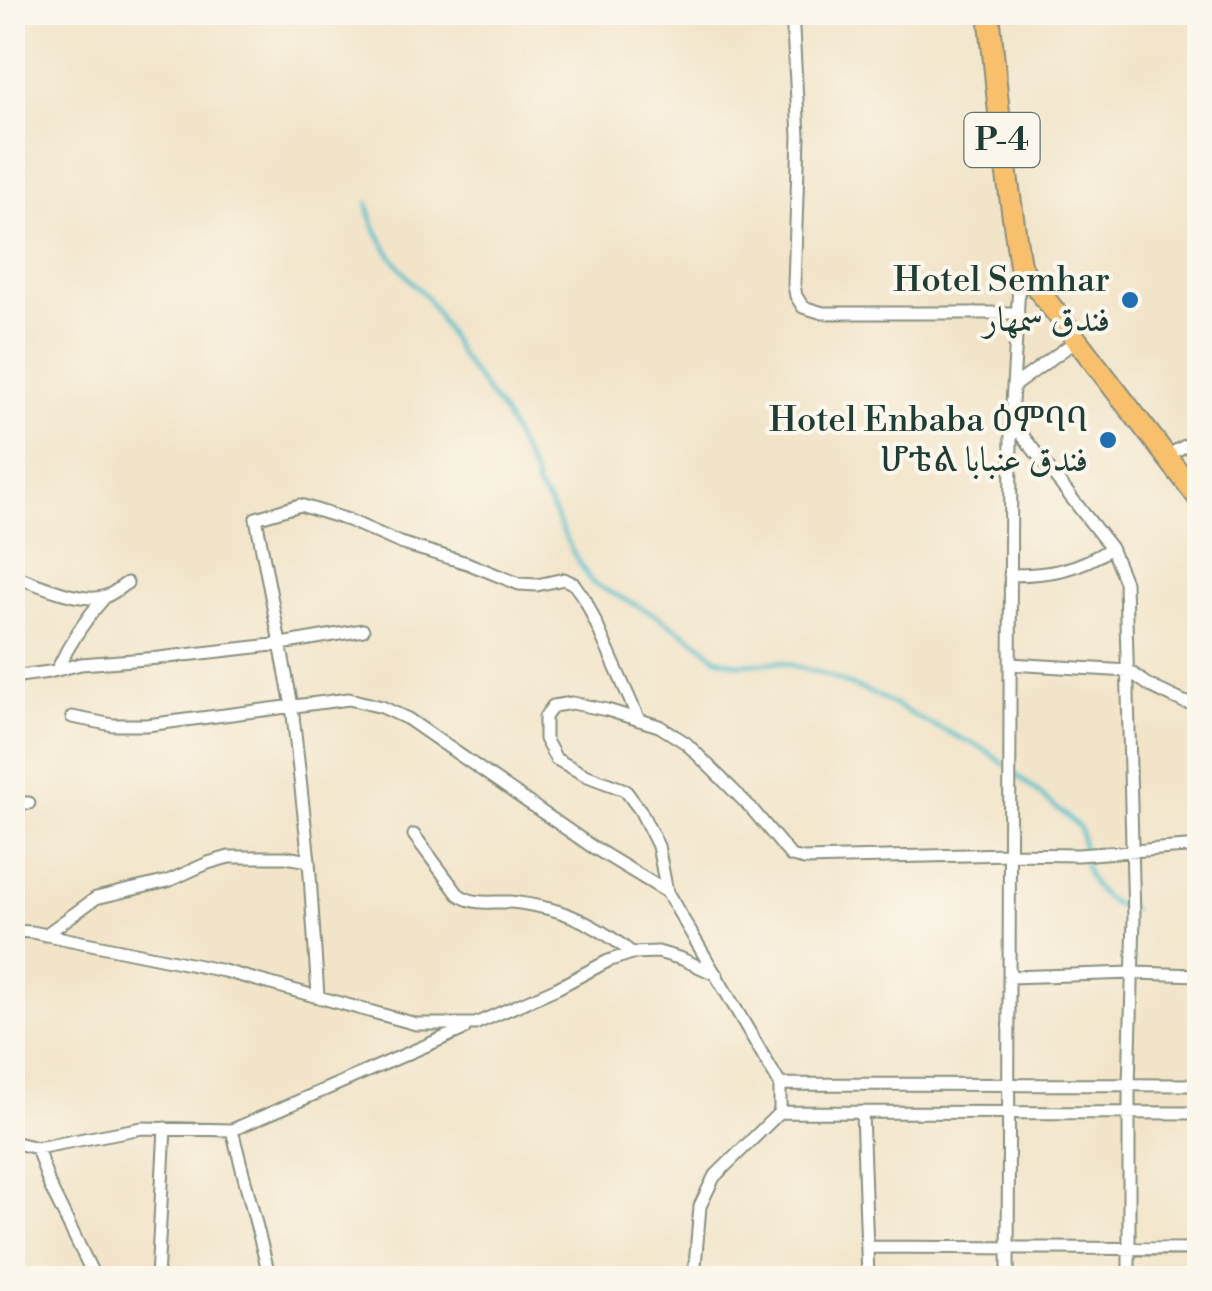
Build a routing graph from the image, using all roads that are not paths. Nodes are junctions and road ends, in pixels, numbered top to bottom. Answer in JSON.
{"nodes":[{"id":1,"x":792,"y":12,"type":"edge"},
{"id":2,"x":989,"y":12,"type":"edge"},
{"id":3,"x":1020,"y":266,"type":"junction"},
{"id":4,"x":1018,"y":314,"type":"junction"},
{"id":5,"x":1077,"y":340,"type":"junction"},
{"id":6,"x":1014,"y":385,"type":"junction"},
{"id":7,"x":1011,"y":421,"type":"junction"},
{"id":8,"x":1200,"y":438,"type":"edge"},
{"id":9,"x":1166,"y":456,"type":"junction"},
{"id":10,"x":1200,"y":500,"type":"edge"},
{"id":11,"x":1111,"y":548,"type":"junction"},
{"id":12,"x":12,"y":575,"type":"edge"},
{"id":13,"x":1010,"y":575,"type":"junction"},
{"id":14,"x":126,"y":583,"type":"dead end"},
{"id":15,"x":104,"y":597,"type":"junction"},
{"id":16,"x":363,"y":630,"type":"dead end"},
{"id":17,"x":281,"y":644,"type":"junction"},
{"id":18,"x":1010,"y":664,"type":"junction"},
{"id":19,"x":58,"y":670,"type":"junction"},
{"id":20,"x":1128,"y":671,"type":"junction"},
{"id":21,"x":12,"y":676,"type":"edge"},
{"id":22,"x":1200,"y":705,"type":"edge"},
{"id":23,"x":292,"y":706,"type":"junction"},
{"id":24,"x":72,"y":717,"type":"dead end"},
{"id":25,"x":639,"y":720,"type":"junction"},
{"id":26,"x":12,"y":803,"type":"edge"},
{"id":27,"x":29,"y":803,"type":"dead end"},
{"id":28,"x":414,"y":835,"type":"dead end"},
{"id":29,"x":1200,"y":846,"type":"edge"},
{"id":30,"x":1134,"y":852,"type":"junction"},
{"id":31,"x":1008,"y":854,"type":"junction"},
{"id":32,"x":308,"y":860,"type":"junction"},
{"id":33,"x":667,"y":892,"type":"junction"},
{"id":34,"x":12,"y":931,"type":"edge"},
{"id":35,"x":44,"y":934,"type":"junction"},
{"id":36,"x":632,"y":954,"type":"junction"},
{"id":37,"x":1133,"y":973,"type":"junction"},
{"id":38,"x":1200,"y":974,"type":"edge"},
{"id":39,"x":717,"y":975,"type":"junction"},
{"id":40,"x":1009,"y":977,"type":"junction"},
{"id":41,"x":318,"y":996,"type":"junction"},
{"id":42,"x":475,"y":1024,"type":"junction"},
{"id":43,"x":780,"y":1084,"type":"junction"},
{"id":44,"x":1009,"y":1084,"type":"junction"},
{"id":45,"x":1129,"y":1085,"type":"junction"},
{"id":46,"x":1200,"y":1085,"type":"edge"},
{"id":47,"x":780,"y":1112,"type":"junction"},
{"id":48,"x":862,"y":1112,"type":"junction"},
{"id":49,"x":1008,"y":1112,"type":"junction"},
{"id":50,"x":1200,"y":1112,"type":"edge"},
{"id":51,"x":1129,"y":1113,"type":"junction"},
{"id":52,"x":165,"y":1128,"type":"junction"},
{"id":53,"x":232,"y":1130,"type":"junction"},
{"id":54,"x":12,"y":1142,"type":"edge"},
{"id":55,"x":37,"y":1148,"type":"junction"},
{"id":56,"x":867,"y":1247,"type":"junction"},
{"id":57,"x":1008,"y":1248,"type":"junction"},
{"id":58,"x":1129,"y":1248,"type":"junction"},
{"id":59,"x":1200,"y":1249,"type":"edge"},
{"id":60,"x":12,"y":1260,"type":"edge"},
{"id":61,"x":23,"y":1278,"type":"edge"},
{"id":62,"x":94,"y":1278,"type":"edge"},
{"id":63,"x":157,"y":1278,"type":"edge"},
{"id":64,"x":270,"y":1278,"type":"edge"},
{"id":65,"x":694,"y":1278,"type":"edge"},
{"id":66,"x":868,"y":1278,"type":"edge"},
{"id":67,"x":1008,"y":1278,"type":"edge"},
{"id":68,"x":1129,"y":1278,"type":"edge"}],
"edges":[{"from":1,"to":4,"type":"street"},
{"from":2,"to":3,"type":"highway","number":"P-4"},
{"from":3,"to":4,"type":"street"},
{"from":3,"to":5,"type":"highway","number":"P-4"},
{"from":4,"to":6,"type":"street"},
{"from":5,"to":6,"type":"street"},
{"from":5,"to":9,"type":"highway","number":"P-4"},
{"from":6,"to":7,"type":"street"},
{"from":7,"to":11,"type":"street"},
{"from":7,"to":13,"type":"street"},
{"from":8,"to":9,"type":"street"},
{"from":9,"to":10,"type":"highway","number":"P-4"},
{"from":11,"to":13,"type":"street"},
{"from":11,"to":20,"type":"street"},
{"from":12,"to":15,"type":"street"},
{"from":13,"to":18,"type":"street"},
{"from":14,"to":15,"type":"street"},
{"from":15,"to":19,"type":"street"},
{"from":16,"to":17,"type":"street"},
{"from":17,"to":19,"type":"street"},
{"from":17,"to":23,"type":"street"},
{"from":17,"to":25,"type":"street"},
{"from":18,"to":20,"type":"street"},
{"from":18,"to":31,"type":"street"},
{"from":19,"to":21,"type":"street"},
{"from":20,"to":22,"type":"street"},
{"from":20,"to":30,"type":"street"},
{"from":23,"to":24,"type":"street"},
{"from":23,"to":32,"type":"street"},
{"from":23,"to":33,"type":"street"},
{"from":25,"to":31,"type":"street"},
{"from":25,"to":33,"type":"street"},
{"from":26,"to":27,"type":"street"},
{"from":28,"to":36,"type":"street"},
{"from":29,"to":30,"type":"street"},
{"from":30,"to":31,"type":"street"},
{"from":30,"to":37,"type":"street"},
{"from":31,"to":40,"type":"street"},
{"from":32,"to":35,"type":"street"},
{"from":32,"to":41,"type":"street"},
{"from":33,"to":39,"type":"street"},
{"from":34,"to":35,"type":"street"},
{"from":35,"to":41,"type":"street"},
{"from":36,"to":39,"type":"street"},
{"from":36,"to":42,"type":"street"},
{"from":37,"to":38,"type":"street"},
{"from":37,"to":40,"type":"street"},
{"from":37,"to":45,"type":"street"},
{"from":39,"to":43,"type":"street"},
{"from":40,"to":44,"type":"street"},
{"from":41,"to":42,"type":"street"},
{"from":42,"to":53,"type":"street"},
{"from":43,"to":44,"type":"street"},
{"from":43,"to":47,"type":"street"},
{"from":44,"to":45,"type":"street"},
{"from":44,"to":49,"type":"street"},
{"from":45,"to":46,"type":"street"},
{"from":45,"to":51,"type":"street"},
{"from":47,"to":48,"type":"street"},
{"from":47,"to":65,"type":"street"},
{"from":48,"to":49,"type":"street"},
{"from":48,"to":56,"type":"street"},
{"from":49,"to":51,"type":"street"},
{"from":49,"to":57,"type":"street"},
{"from":50,"to":51,"type":"street"},
{"from":51,"to":58,"type":"street"},
{"from":52,"to":53,"type":"street"},
{"from":52,"to":55,"type":"street"},
{"from":52,"to":63,"type":"street"},
{"from":53,"to":64,"type":"street"},
{"from":54,"to":55,"type":"street"},
{"from":55,"to":62,"type":"street"},
{"from":56,"to":57,"type":"street"},
{"from":56,"to":66,"type":"street"},
{"from":57,"to":58,"type":"street"},
{"from":57,"to":67,"type":"street"},
{"from":58,"to":59,"type":"street"},
{"from":58,"to":68,"type":"street"},
{"from":60,"to":61,"type":"street"}]}
